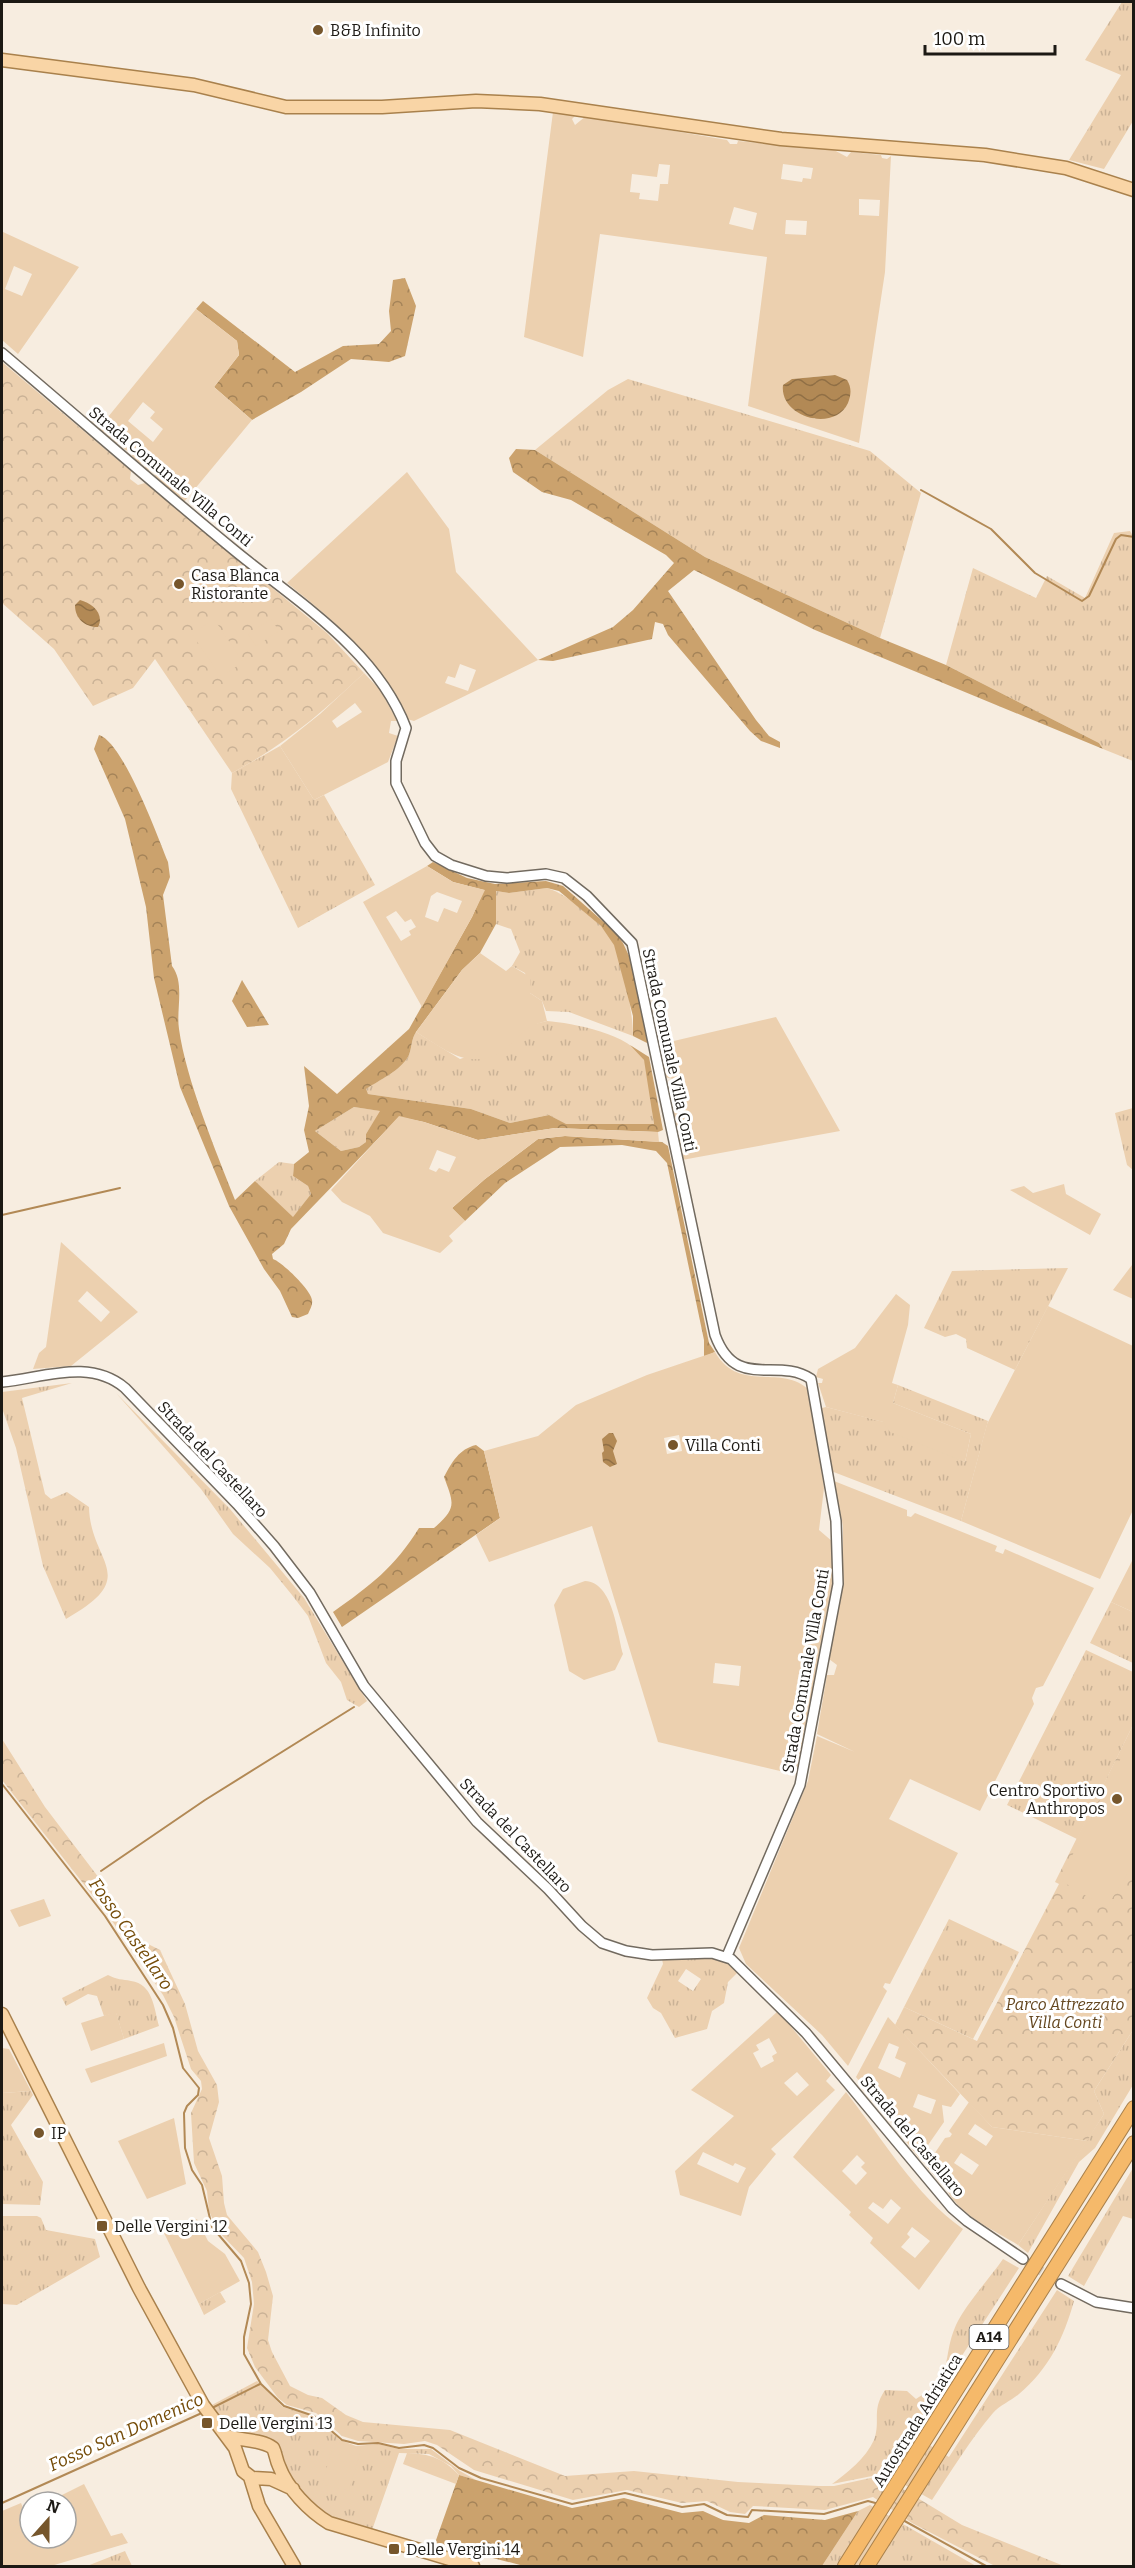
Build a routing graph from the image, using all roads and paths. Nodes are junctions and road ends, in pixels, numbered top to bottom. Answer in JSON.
{"nodes":[{"id":1,"x":2,"y":60,"type":"edge"},
{"id":2,"x":1134,"y":190,"type":"edge"},
{"id":3,"x":2,"y":353,"type":"edge"},
{"id":4,"x":2,"y":1382,"type":"edge"},
{"id":5,"x":726,"y":1956,"type":"junction"},
{"id":6,"x":2,"y":2014,"type":"edge"},
{"id":7,"x":1134,"y":2109,"type":"edge"},
{"id":8,"x":1134,"y":2143,"type":"edge"},
{"id":9,"x":1023,"y":2259,"type":"tunnel mouth"},
{"id":10,"x":1061,"y":2284,"type":"tunnel mouth"},
{"id":11,"x":1134,"y":2308,"type":"edge"},
{"id":12,"x":227,"y":2436,"type":"junction"},
{"id":13,"x":255,"y":2442,"type":"junction"},
{"id":14,"x":240,"y":2458,"type":"junction"},
{"id":15,"x":277,"y":2463,"type":"junction"},
{"id":16,"x":250,"y":2477,"type":"junction"},
{"id":17,"x":265,"y":2478,"type":"junction"},
{"id":18,"x":293,"y":2489,"type":"junction"},
{"id":19,"x":257,"y":2498,"type":"junction"},
{"id":20,"x":294,"y":2566,"type":"edge"},
{"id":21,"x":473,"y":2566,"type":"edge"},
{"id":22,"x":845,"y":2566,"type":"edge"},
{"id":23,"x":867,"y":2566,"type":"edge"}],
"edges":[{"from":1,"to":2,"type":"main road"},
{"from":3,"to":5,"type":"street","name":"Strada Comunale Villa Conti"},
{"from":4,"to":5,"type":"street","name":"Strada del Castellaro"},
{"from":5,"to":9,"type":"street","name":"Strada del Castellaro"},
{"from":6,"to":12,"type":"main road"},
{"from":7,"to":22,"type":"highway","name":"Autostrada Adriatica","number":"A14"},
{"from":8,"to":23,"type":"highway","number":"A14"},
{"from":10,"to":11,"type":"street"},
{"from":12,"to":13,"type":"main road"},
{"from":12,"to":14,"type":"main road"},
{"from":13,"to":14,"type":"main road"},
{"from":13,"to":15,"type":"main road"},
{"from":14,"to":16,"type":"main road"},
{"from":15,"to":17,"type":"main road"},
{"from":15,"to":18,"type":"main road"},
{"from":16,"to":17,"type":"main road"},
{"from":16,"to":19,"type":"main road"},
{"from":17,"to":18,"type":"main road"},
{"from":17,"to":19,"type":"main road"},
{"from":18,"to":21,"type":"main road"},
{"from":19,"to":20,"type":"main road"}]}
